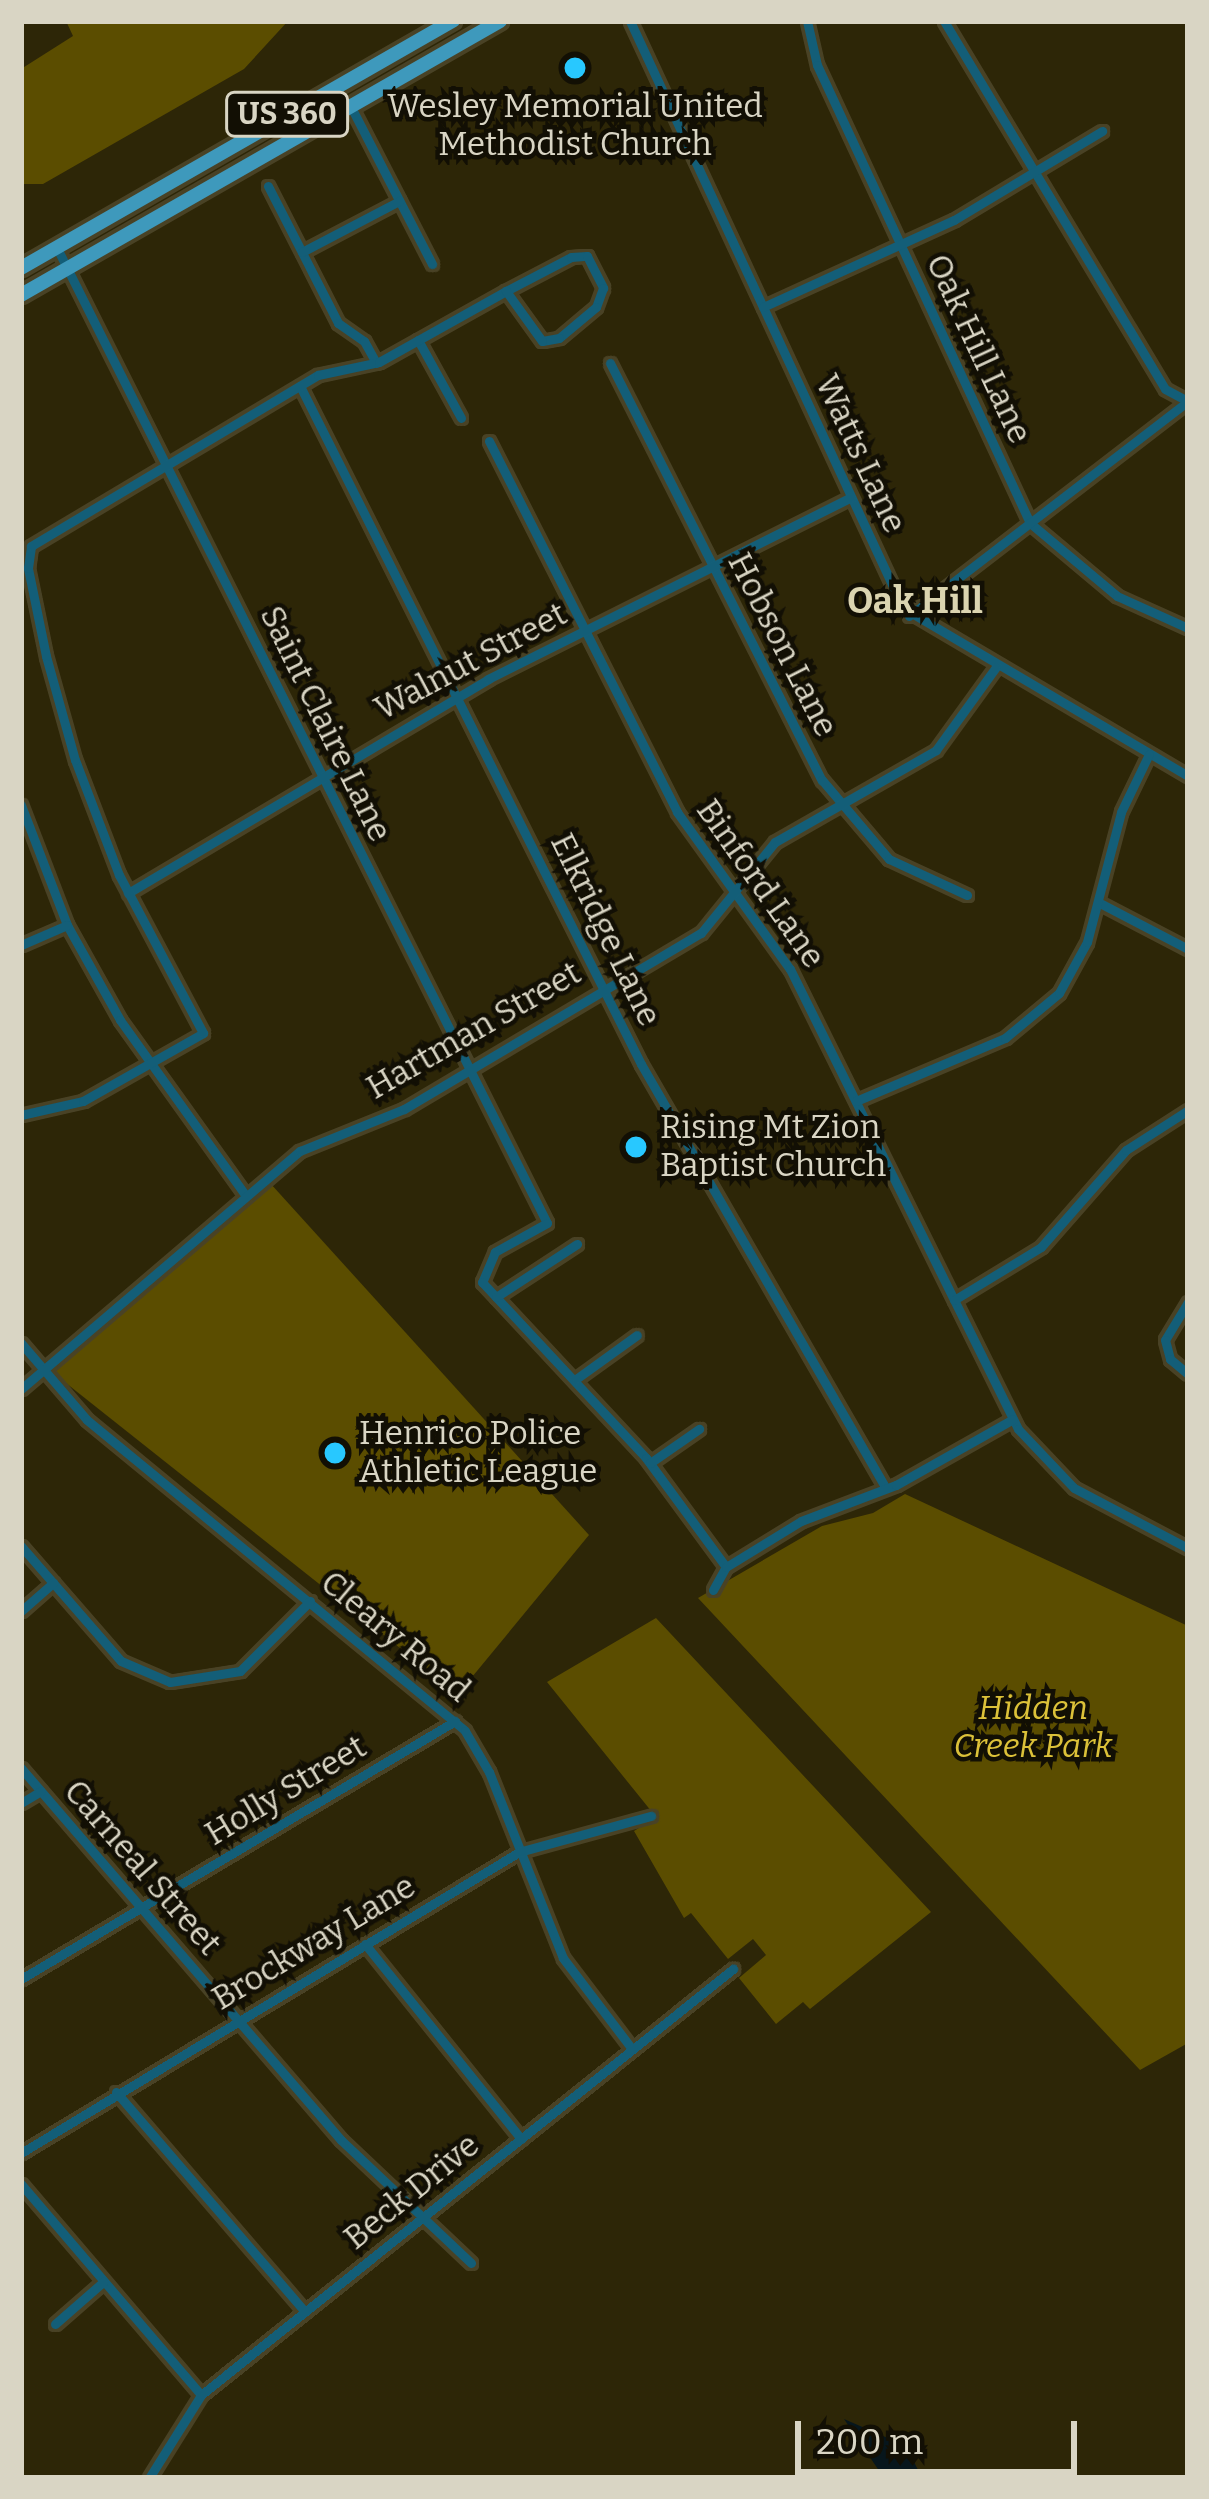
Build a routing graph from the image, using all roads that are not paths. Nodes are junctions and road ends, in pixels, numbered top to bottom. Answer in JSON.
{"nodes":[{"id":1,"x":453,"y":21,"type":"edge"},
{"id":2,"x":500,"y":21,"type":"edge"},
{"id":3,"x":630,"y":21,"type":"edge"},
{"id":4,"x":807,"y":21,"type":"edge"},
{"id":5,"x":944,"y":21,"type":"edge"},
{"id":6,"x":350,"y":105,"type":"junction"},
{"id":7,"x":1102,"y":131,"type":"dead end"},
{"id":8,"x":1035,"y":172,"type":"junction"},
{"id":9,"x":268,"y":186,"type":"dead end"},
{"id":10,"x":400,"y":201,"type":"junction"},
{"id":11,"x":901,"y":244,"type":"junction"},
{"id":12,"x":57,"y":248,"type":"junction"},
{"id":13,"x":302,"y":252,"type":"junction"},
{"id":14,"x":432,"y":264,"type":"dead end"},
{"id":15,"x":21,"y":268,"type":"edge"},
{"id":16,"x":68,"y":268,"type":"junction"},
{"id":17,"x":506,"y":291,"type":"junction"},
{"id":18,"x":21,"y":296,"type":"edge"},
{"id":19,"x":763,"y":307,"type":"junction"},
{"id":20,"x":418,"y":340,"type":"junction"},
{"id":21,"x":376,"y":363,"type":"junction"},
{"id":22,"x":610,"y":363,"type":"dead end"},
{"id":23,"x":300,"y":386,"type":"junction"},
{"id":24,"x":1188,"y":401,"type":"edge"},
{"id":25,"x":461,"y":418,"type":"dead end"},
{"id":26,"x":489,"y":441,"type":"dead end"},
{"id":27,"x":167,"y":464,"type":"junction"},
{"id":28,"x":850,"y":498,"type":"junction"},
{"id":29,"x":1030,"y":523,"type":"junction"},
{"id":30,"x":712,"y":567,"type":"junction"},
{"id":31,"x":909,"y":616,"type":"junction"},
{"id":32,"x":1188,"y":628,"type":"edge"},
{"id":33,"x":584,"y":631,"type":"junction"},
{"id":34,"x":995,"y":667,"type":"junction"},
{"id":35,"x":458,"y":696,"type":"junction"},
{"id":36,"x":1150,"y":754,"type":"junction"},
{"id":37,"x":321,"y":776,"type":"junction"},
{"id":38,"x":1188,"y":776,"type":"edge"},
{"id":39,"x":839,"y":803,"type":"junction"},
{"id":40,"x":21,"y":805,"type":"edge"},
{"id":41,"x":734,"y":892,"type":"junction"},
{"id":42,"x":128,"y":893,"type":"junction"},
{"id":43,"x":967,"y":895,"type":"dead end"},
{"id":44,"x":1098,"y":902,"type":"junction"},
{"id":45,"x":67,"y":926,"type":"junction"},
{"id":46,"x":21,"y":945,"type":"edge"},
{"id":47,"x":1188,"y":949,"type":"edge"},
{"id":48,"x":603,"y":986,"type":"junction"},
{"id":49,"x":146,"y":1061,"type":"junction"},
{"id":50,"x":467,"y":1071,"type":"junction"},
{"id":51,"x":856,"y":1101,"type":"junction"},
{"id":52,"x":1188,"y":1110,"type":"edge"},
{"id":53,"x":21,"y":1115,"type":"edge"},
{"id":54,"x":246,"y":1196,"type":"junction"},
{"id":55,"x":577,"y":1244,"type":"dead end"},
{"id":56,"x":496,"y":1298,"type":"junction"},
{"id":57,"x":954,"y":1300,"type":"junction"},
{"id":58,"x":1188,"y":1302,"type":"edge"},
{"id":59,"x":638,"y":1335,"type":"dead end"},
{"id":60,"x":21,"y":1343,"type":"edge"},
{"id":61,"x":41,"y":1372,"type":"junction"},
{"id":62,"x":1185,"y":1373,"type":"edge"},
{"id":63,"x":576,"y":1379,"type":"junction"},
{"id":64,"x":21,"y":1389,"type":"edge"},
{"id":65,"x":1013,"y":1419,"type":"junction"},
{"id":66,"x":699,"y":1429,"type":"dead end"},
{"id":67,"x":650,"y":1463,"type":"junction"},
{"id":68,"x":884,"y":1485,"type":"junction"},
{"id":69,"x":21,"y":1546,"type":"edge"},
{"id":70,"x":1188,"y":1549,"type":"edge"},
{"id":71,"x":726,"y":1567,"type":"junction"},
{"id":72,"x":53,"y":1583,"type":"junction"},
{"id":73,"x":713,"y":1591,"type":"dead end"},
{"id":74,"x":310,"y":1601,"type":"junction"},
{"id":75,"x":21,"y":1611,"type":"edge"},
{"id":76,"x":455,"y":1721,"type":"junction"},
{"id":77,"x":21,"y":1768,"type":"edge"},
{"id":78,"x":41,"y":1792,"type":"junction"},
{"id":79,"x":21,"y":1803,"type":"edge"},
{"id":80,"x":650,"y":1816,"type":"dead end"},
{"id":81,"x":519,"y":1852,"type":"junction"},
{"id":82,"x":141,"y":1909,"type":"junction"},
{"id":83,"x":365,"y":1944,"type":"junction"},
{"id":84,"x":733,"y":1969,"type":"dead end"},
{"id":85,"x":21,"y":1979,"type":"edge"},
{"id":86,"x":236,"y":2020,"type":"junction"},
{"id":87,"x":632,"y":2050,"type":"junction"},
{"id":88,"x":116,"y":2092,"type":"junction"},
{"id":89,"x":521,"y":2139,"type":"junction"},
{"id":90,"x":21,"y":2153,"type":"edge"},
{"id":91,"x":21,"y":2184,"type":"edge"},
{"id":92,"x":422,"y":2219,"type":"junction"},
{"id":93,"x":471,"y":2263,"type":"dead end"},
{"id":94,"x":103,"y":2282,"type":"junction"},
{"id":95,"x":305,"y":2312,"type":"junction"},
{"id":96,"x":55,"y":2324,"type":"dead end"},
{"id":97,"x":201,"y":2395,"type":"junction"},
{"id":98,"x":148,"y":2478,"type":"edge"}],
"edges":[{"from":1,"to":12,"type":"highway","number":"US 360"},
{"from":2,"to":6,"type":"highway","number":"US 360"},
{"from":3,"to":19,"type":"street","name":"Watts Lane"},
{"from":4,"to":11,"type":"street","name":"Oak Hill Lane"},
{"from":5,"to":8,"type":"street"},
{"from":6,"to":10,"type":"street"},
{"from":6,"to":16,"type":"highway","number":"US 360"},
{"from":7,"to":8,"type":"street"},
{"from":8,"to":11,"type":"street"},
{"from":8,"to":24,"type":"street"},
{"from":9,"to":13,"type":"street"},
{"from":10,"to":13,"type":"street"},
{"from":10,"to":14,"type":"street"},
{"from":11,"to":19,"type":"street"},
{"from":11,"to":29,"type":"street","name":"Oak Hill Lane"},
{"from":12,"to":15,"type":"highway","number":"US 360"},
{"from":12,"to":16,"type":"street","name":"Saint Claire Lane"},
{"from":13,"to":21,"type":"street"},
{"from":16,"to":18,"type":"highway","number":"US 360"},
{"from":16,"to":27,"type":"street","name":"Saint Claire Lane"},
{"from":17,"to":17,"type":"street"},
{"from":17,"to":20,"type":"street"},
{"from":19,"to":28,"type":"street","name":"Watts Lane"},
{"from":20,"to":21,"type":"street"},
{"from":20,"to":25,"type":"street"},
{"from":21,"to":23,"type":"street"},
{"from":22,"to":30,"type":"street","name":"Hobson Lane"},
{"from":23,"to":27,"type":"street"},
{"from":23,"to":35,"type":"street","name":"Elkridge Lane"},
{"from":24,"to":29,"type":"street"},
{"from":26,"to":33,"type":"street","name":"Binford Lane"},
{"from":27,"to":37,"type":"street","name":"Saint Claire Lane"},
{"from":27,"to":42,"type":"street"},
{"from":28,"to":30,"type":"street","name":"Walnut Street"},
{"from":28,"to":31,"type":"street","name":"Watts Lane"},
{"from":29,"to":31,"type":"street"},
{"from":29,"to":32,"type":"street","name":"Oak Hill Lane"},
{"from":30,"to":33,"type":"street","name":"Walnut Street"},
{"from":30,"to":39,"type":"street","name":"Hobson Lane"},
{"from":31,"to":34,"type":"street"},
{"from":33,"to":35,"type":"street","name":"Walnut Street"},
{"from":33,"to":41,"type":"street","name":"Binford Lane"},
{"from":34,"to":36,"type":"street"},
{"from":34,"to":39,"type":"street","name":"Hartman Street"},
{"from":35,"to":37,"type":"street","name":"Walnut Street"},
{"from":35,"to":48,"type":"street","name":"Elkridge Lane"},
{"from":36,"to":38,"type":"street"},
{"from":36,"to":44,"type":"street"},
{"from":37,"to":42,"type":"street","name":"Walnut Street"},
{"from":37,"to":50,"type":"street","name":"Saint Claire Lane"},
{"from":39,"to":41,"type":"street","name":"Hartman Street"},
{"from":39,"to":43,"type":"street","name":"Hobson Lane"},
{"from":40,"to":45,"type":"street"},
{"from":41,"to":48,"type":"street","name":"Hartman Street"},
{"from":41,"to":51,"type":"street","name":"Binford Lane"},
{"from":42,"to":49,"type":"street"},
{"from":44,"to":47,"type":"street"},
{"from":44,"to":51,"type":"street"},
{"from":45,"to":46,"type":"street"},
{"from":45,"to":49,"type":"street"},
{"from":48,"to":50,"type":"street","name":"Hartman Street"},
{"from":48,"to":68,"type":"street","name":"Elkridge Lane"},
{"from":49,"to":53,"type":"street"},
{"from":49,"to":54,"type":"street"},
{"from":50,"to":54,"type":"street","name":"Hartman Street"},
{"from":50,"to":56,"type":"street","name":"Saint Claire Lane"},
{"from":51,"to":57,"type":"street","name":"Binford Lane"},
{"from":52,"to":57,"type":"street"},
{"from":54,"to":61,"type":"street","name":"Hartman Street"},
{"from":55,"to":56,"type":"street"},
{"from":56,"to":63,"type":"street"},
{"from":57,"to":65,"type":"street","name":"Binford Lane"},
{"from":58,"to":62,"type":"street"},
{"from":59,"to":63,"type":"street"},
{"from":60,"to":61,"type":"street","name":"Cleary Road"},
{"from":61,"to":64,"type":"street","name":"Hartman Street"},
{"from":61,"to":74,"type":"street","name":"Cleary Road"},
{"from":63,"to":67,"type":"street"},
{"from":65,"to":68,"type":"street"},
{"from":65,"to":70,"type":"street","name":"Binford Lane"},
{"from":66,"to":67,"type":"street"},
{"from":67,"to":71,"type":"street"},
{"from":68,"to":71,"type":"street"},
{"from":69,"to":72,"type":"street"},
{"from":71,"to":73,"type":"street"},
{"from":72,"to":74,"type":"street"},
{"from":72,"to":75,"type":"street"},
{"from":74,"to":76,"type":"street","name":"Cleary Road"},
{"from":76,"to":81,"type":"street","name":"Cleary Road"},
{"from":76,"to":82,"type":"street","name":"Holly Street"},
{"from":77,"to":78,"type":"street","name":"Carneal Street"},
{"from":78,"to":79,"type":"street"},
{"from":78,"to":82,"type":"street","name":"Carneal Street"},
{"from":80,"to":81,"type":"street","name":"Brockway Lane"},
{"from":81,"to":83,"type":"street","name":"Brockway Lane"},
{"from":81,"to":87,"type":"street","name":"Cleary Road"},
{"from":82,"to":85,"type":"street","name":"Holly Street"},
{"from":82,"to":86,"type":"street","name":"Carneal Street"},
{"from":83,"to":86,"type":"street","name":"Brockway Lane"},
{"from":83,"to":89,"type":"street"},
{"from":84,"to":87,"type":"street","name":"Beck Drive"},
{"from":86,"to":88,"type":"street","name":"Brockway Lane"},
{"from":86,"to":92,"type":"street","name":"Carneal Street"},
{"from":87,"to":89,"type":"street","name":"Beck Drive"},
{"from":88,"to":90,"type":"street","name":"Brockway Lane"},
{"from":88,"to":95,"type":"street"},
{"from":89,"to":92,"type":"street","name":"Beck Drive"},
{"from":91,"to":94,"type":"street"},
{"from":92,"to":93,"type":"street","name":"Carneal Street"},
{"from":92,"to":95,"type":"street","name":"Beck Drive"},
{"from":94,"to":96,"type":"street"},
{"from":94,"to":97,"type":"street"},
{"from":95,"to":97,"type":"street","name":"Beck Drive"},
{"from":97,"to":98,"type":"street","name":"Beck Drive"}]}
